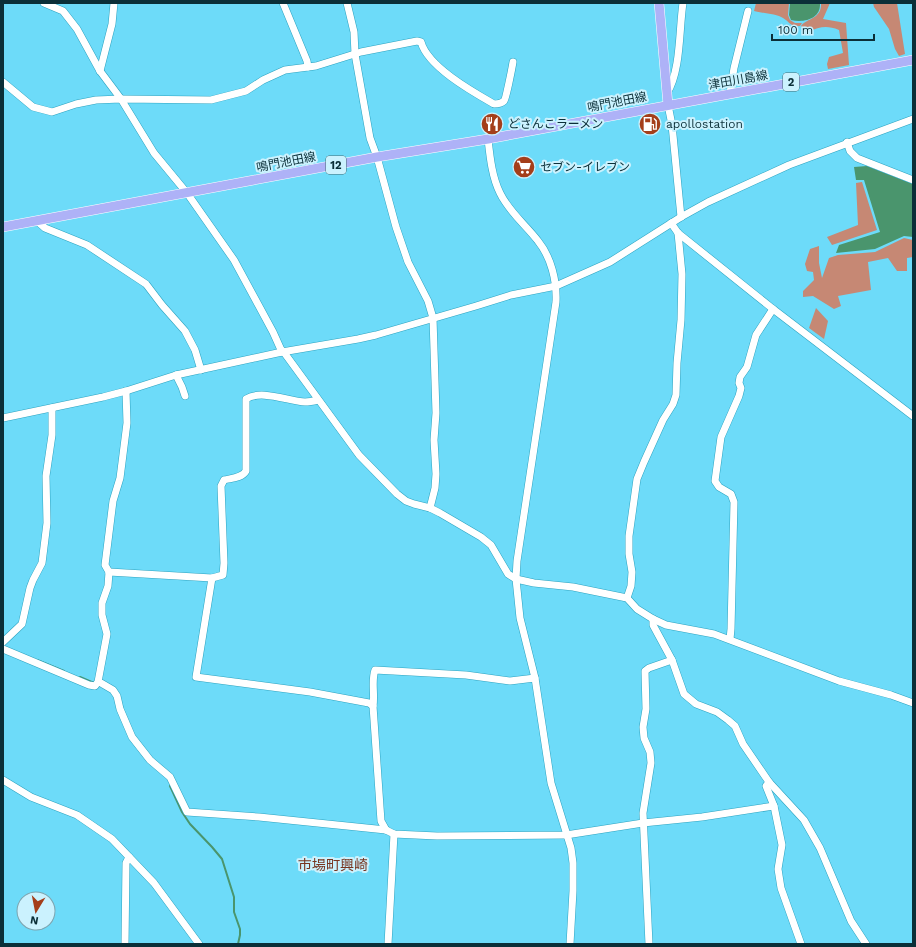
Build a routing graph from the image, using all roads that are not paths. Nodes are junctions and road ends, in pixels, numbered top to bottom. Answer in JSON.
{"nodes":[{"id":1,"x":44,"y":3,"type":"edge"},
{"id":2,"x":114,"y":3,"type":"edge"},
{"id":3,"x":284,"y":3,"type":"edge"},
{"id":4,"x":347,"y":3,"type":"edge"},
{"id":5,"x":659,"y":3,"type":"edge"},
{"id":6,"x":683,"y":3,"type":"edge"},
{"id":7,"x":748,"y":11,"type":"dead end"},
{"id":8,"x":355,"y":54,"type":"junction"},
{"id":9,"x":913,"y":60,"type":"edge"},
{"id":10,"x":513,"y":62,"type":"dead end"},
{"id":11,"x":308,"y":67,"type":"junction"},
{"id":12,"x":100,"y":71,"type":"junction"},
{"id":13,"x":3,"y":82,"type":"edge"},
{"id":14,"x":667,"y":93,"type":"junction"},
{"id":15,"x":730,"y":93,"type":"junction"},
{"id":16,"x":121,"y":99,"type":"junction"},
{"id":17,"x":668,"y":105,"type":"junction"},
{"id":18,"x":913,"y":119,"type":"edge"},
{"id":19,"x":488,"y":139,"type":"junction"},
{"id":20,"x":847,"y":142,"type":"junction"},
{"id":21,"x":377,"y":157,"type":"junction"},
{"id":22,"x":913,"y":180,"type":"edge"},
{"id":23,"x":187,"y":193,"type":"junction"},
{"id":24,"x":681,"y":217,"type":"junction"},
{"id":25,"x":37,"y":221,"type":"junction"},
{"id":26,"x":671,"y":223,"type":"junction"},
{"id":27,"x":4,"y":225,"type":"edge"},
{"id":28,"x":678,"y":233,"type":"junction"},
{"id":29,"x":556,"y":286,"type":"junction"},
{"id":30,"x":773,"y":309,"type":"junction"},
{"id":31,"x":433,"y":318,"type":"junction"},
{"id":32,"x":282,"y":352,"type":"junction"},
{"id":33,"x":201,"y":370,"type":"junction"},
{"id":34,"x":176,"y":374,"type":"junction"},
{"id":35,"x":126,"y":391,"type":"junction"},
{"id":36,"x":185,"y":396,"type":"dead end"},
{"id":37,"x":318,"y":400,"type":"junction"},
{"id":38,"x":52,"y":408,"type":"junction"},
{"id":39,"x":913,"y":416,"type":"edge"},
{"id":40,"x":3,"y":418,"type":"edge"},
{"id":41,"x":430,"y":508,"type":"junction"},
{"id":42,"x":109,"y":572,"type":"junction"},
{"id":43,"x":212,"y":578,"type":"junction"},
{"id":44,"x":516,"y":578,"type":"junction"},
{"id":45,"x":627,"y":598,"type":"junction"},
{"id":46,"x":652,"y":619,"type":"junction"},
{"id":47,"x":730,"y":639,"type":"junction"},
{"id":48,"x":3,"y":642,"type":"edge"},
{"id":49,"x":3,"y":649,"type":"edge"},
{"id":50,"x":672,"y":660,"type":"junction"},
{"id":51,"x":535,"y":678,"type":"junction"},
{"id":52,"x":97,"y":684,"type":"junction"},
{"id":53,"x":913,"y":703,"type":"edge"},
{"id":54,"x":373,"y":706,"type":"junction"},
{"id":55,"x":3,"y":780,"type":"edge"},
{"id":56,"x":769,"y":782,"type":"junction"},
{"id":57,"x":774,"y":806,"type":"junction"},
{"id":58,"x":643,"y":823,"type":"junction"},
{"id":59,"x":386,"y":830,"type":"junction"},
{"id":60,"x":394,"y":834,"type":"junction"},
{"id":61,"x":566,"y":835,"type":"junction"},
{"id":62,"x":129,"y":857,"type":"junction"},
{"id":63,"x":125,"y":944,"type":"edge"},
{"id":64,"x":199,"y":944,"type":"edge"},
{"id":65,"x":388,"y":944,"type":"edge"},
{"id":66,"x":570,"y":944,"type":"edge"},
{"id":67,"x":649,"y":944,"type":"edge"},
{"id":68,"x":801,"y":944,"type":"edge"},
{"id":69,"x":866,"y":944,"type":"edge"}],
"edges":[{"from":1,"to":12,"type":"street"},
{"from":2,"to":12,"type":"street"},
{"from":3,"to":11,"type":"street"},
{"from":4,"to":8,"type":"street"},
{"from":5,"to":14,"type":"main road"},
{"from":6,"to":14,"type":"street"},
{"from":7,"to":15,"type":"street"},
{"from":8,"to":10,"type":"street"},
{"from":8,"to":11,"type":"street"},
{"from":8,"to":21,"type":"street"},
{"from":9,"to":15,"type":"main road","name":"津田川島線","number":"2"},
{"from":11,"to":16,"type":"street"},
{"from":12,"to":16,"type":"street"},
{"from":13,"to":16,"type":"street"},
{"from":14,"to":17,"type":"main road"},
{"from":15,"to":17,"type":"main road","name":"津田川島線","number":"2"},
{"from":16,"to":23,"type":"street"},
{"from":17,"to":19,"type":"main road","name":"鳴門池田線","number":"12"},
{"from":17,"to":24,"type":"street"},
{"from":18,"to":20,"type":"street"},
{"from":19,"to":21,"type":"main road","name":"鳴門池田線","number":"12"},
{"from":19,"to":29,"type":"street"},
{"from":20,"to":22,"type":"street"},
{"from":20,"to":24,"type":"street"},
{"from":21,"to":23,"type":"main road","name":"鳴門池田線","number":"12"},
{"from":21,"to":31,"type":"street"},
{"from":23,"to":25,"type":"main road","name":"鳴門池田線","number":"12"},
{"from":23,"to":32,"type":"street"},
{"from":24,"to":26,"type":"street"},
{"from":25,"to":27,"type":"main road","name":"鳴門池田線","number":"12"},
{"from":25,"to":33,"type":"street"},
{"from":26,"to":28,"type":"street"},
{"from":26,"to":29,"type":"street"},
{"from":28,"to":30,"type":"street"},
{"from":28,"to":45,"type":"street"},
{"from":29,"to":31,"type":"street"},
{"from":29,"to":44,"type":"street"},
{"from":30,"to":39,"type":"street"},
{"from":30,"to":47,"type":"street"},
{"from":31,"to":32,"type":"street"},
{"from":31,"to":41,"type":"street"},
{"from":32,"to":33,"type":"street"},
{"from":32,"to":37,"type":"street"},
{"from":33,"to":34,"type":"street"},
{"from":34,"to":35,"type":"street"},
{"from":34,"to":36,"type":"street"},
{"from":35,"to":38,"type":"street"},
{"from":35,"to":42,"type":"street"},
{"from":37,"to":41,"type":"street"},
{"from":37,"to":43,"type":"street"},
{"from":38,"to":40,"type":"street"},
{"from":38,"to":48,"type":"street"},
{"from":41,"to":44,"type":"street"},
{"from":42,"to":43,"type":"street"},
{"from":42,"to":52,"type":"street"},
{"from":43,"to":54,"type":"street"},
{"from":44,"to":45,"type":"street"},
{"from":44,"to":51,"type":"street"},
{"from":45,"to":46,"type":"street"},
{"from":46,"to":47,"type":"street"},
{"from":46,"to":50,"type":"street"},
{"from":47,"to":53,"type":"street"},
{"from":49,"to":52,"type":"street"},
{"from":50,"to":56,"type":"street"},
{"from":50,"to":58,"type":"street"},
{"from":51,"to":54,"type":"street"},
{"from":51,"to":61,"type":"street"},
{"from":52,"to":59,"type":"street"},
{"from":54,"to":59,"type":"street"},
{"from":55,"to":62,"type":"street"},
{"from":56,"to":57,"type":"street"},
{"from":56,"to":69,"type":"street"},
{"from":57,"to":58,"type":"street"},
{"from":57,"to":68,"type":"street"},
{"from":58,"to":61,"type":"street"},
{"from":58,"to":67,"type":"street"},
{"from":59,"to":60,"type":"street"},
{"from":60,"to":61,"type":"street"},
{"from":60,"to":65,"type":"street"},
{"from":61,"to":66,"type":"street"},
{"from":62,"to":63,"type":"street"},
{"from":62,"to":64,"type":"street"}]}
